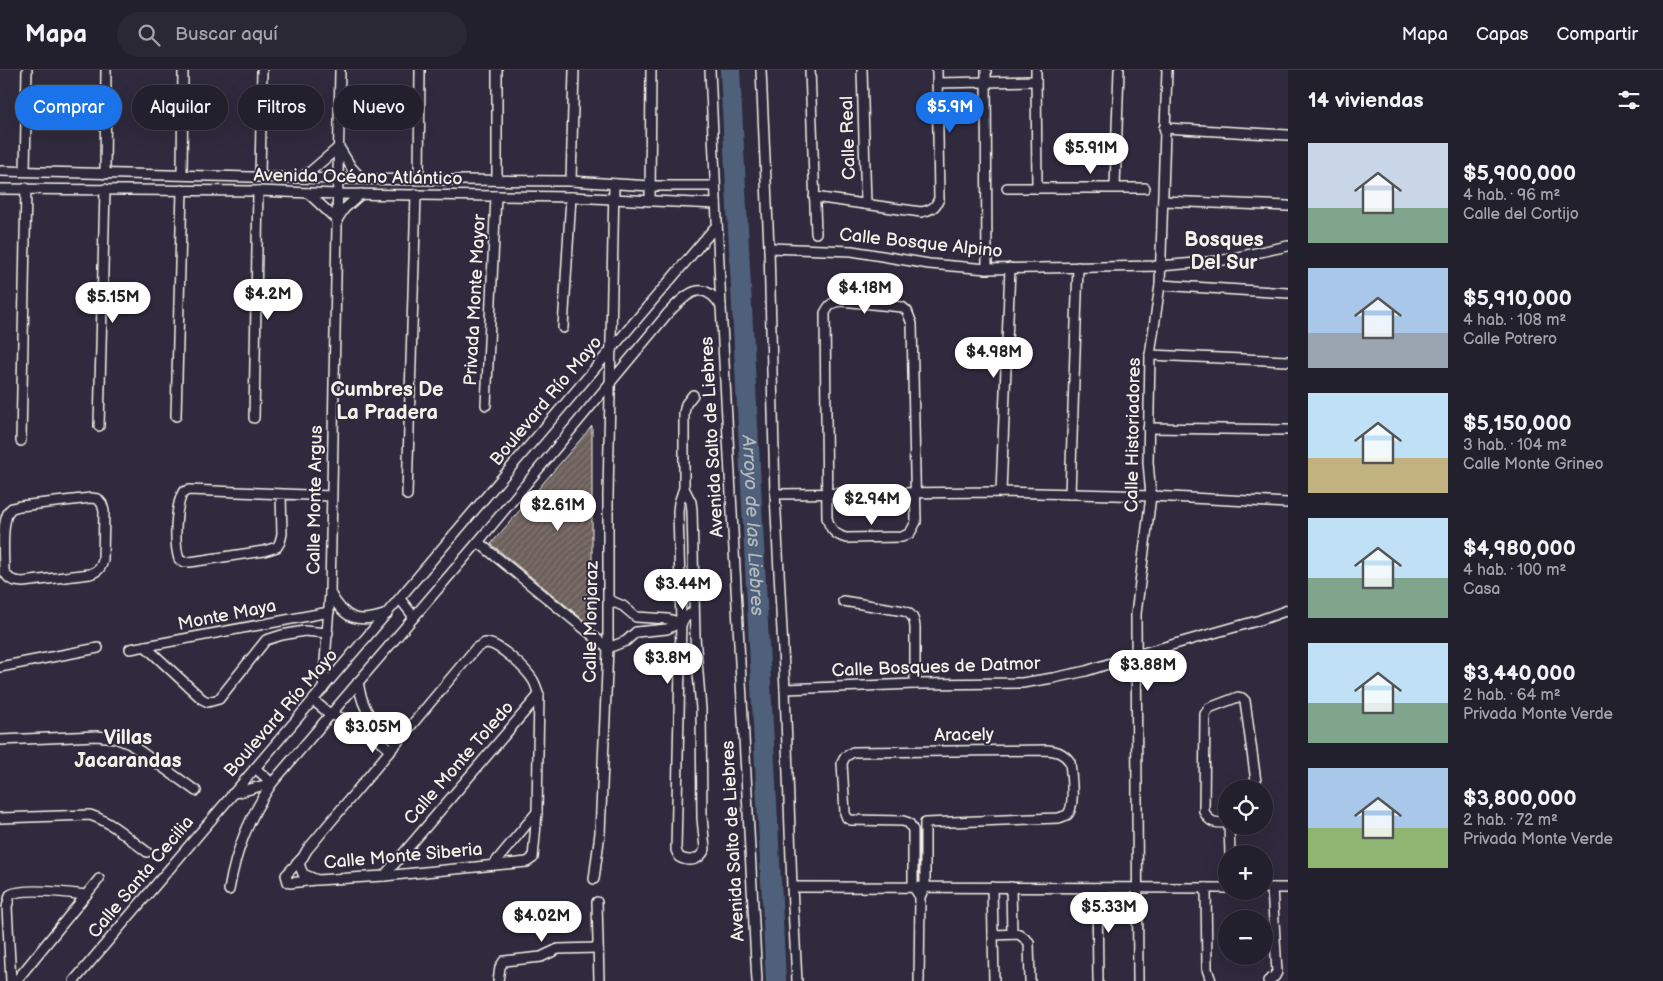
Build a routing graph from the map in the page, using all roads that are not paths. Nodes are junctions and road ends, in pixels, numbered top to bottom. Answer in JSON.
{"nodes":[{"id":1,"x":28,"y":70,"type":"edge"},
{"id":2,"x":106,"y":70,"type":"edge"},
{"id":3,"x":183,"y":70,"type":"edge"},
{"id":4,"x":262,"y":70,"type":"edge"},
{"id":5,"x":340,"y":70,"type":"edge"},
{"id":6,"x":420,"y":70,"type":"edge"},
{"id":7,"x":497,"y":70,"type":"edge"},
{"id":8,"x":574,"y":70,"type":"edge"},
{"id":9,"x":651,"y":70,"type":"edge"},
{"id":10,"x":710,"y":70,"type":"edge"},
{"id":11,"x":761,"y":70,"type":"edge"},
{"id":12,"x":810,"y":70,"type":"edge"},
{"id":13,"x":862,"y":70,"type":"edge"},
{"id":14,"x":937,"y":70,"type":"edge"},
{"id":15,"x":986,"y":70,"type":"edge"},
{"id":16,"x":1036,"y":70,"type":"edge"},
{"id":17,"x":1119,"y":70,"type":"edge"},
{"id":18,"x":1167,"y":70,"type":"edge"},
{"id":19,"x":986,"y":82,"type":"junction"},
{"id":20,"x":1036,"y":82,"type":"junction"},
{"id":21,"x":937,"y":83,"type":"junction"},
{"id":22,"x":1164,"y":128,"type":"junction"},
{"id":23,"x":1288,"y":135,"type":"edge"},
{"id":24,"x":339,"y":147,"type":"junction"},
{"id":25,"x":0,"y":171,"type":"edge"},
{"id":26,"x":25,"y":171,"type":"junction"},
{"id":27,"x":105,"y":174,"type":"junction"},
{"id":28,"x":182,"y":174,"type":"junction"},
{"id":29,"x":260,"y":176,"type":"junction"},
{"id":30,"x":300,"y":178,"type":"junction"},
{"id":31,"x":338,"y":179,"type":"junction"},
{"id":32,"x":362,"y":179,"type":"junction"},
{"id":33,"x":419,"y":179,"type":"junction"},
{"id":34,"x":497,"y":180,"type":"junction"},
{"id":35,"x":571,"y":181,"type":"junction"},
{"id":36,"x":614,"y":184,"type":"junction"},
{"id":37,"x":650,"y":186,"type":"junction"},
{"id":38,"x":715,"y":186,"type":"junction"},
{"id":39,"x":1115,"y":187,"type":"junction"},
{"id":40,"x":0,"y":188,"type":"edge"},
{"id":41,"x":26,"y":188,"type":"junction"},
{"id":42,"x":1007,"y":188,"type":"dead end"},
{"id":43,"x":1037,"y":188,"type":"junction"},
{"id":44,"x":1146,"y":188,"type":"dead end"},
{"id":45,"x":105,"y":189,"type":"junction"},
{"id":46,"x":182,"y":190,"type":"junction"},
{"id":47,"x":258,"y":191,"type":"junction"},
{"id":48,"x":308,"y":193,"type":"junction"},
{"id":49,"x":337,"y":194,"type":"junction"},
{"id":50,"x":360,"y":194,"type":"junction"},
{"id":51,"x":416,"y":194,"type":"junction"},
{"id":52,"x":496,"y":196,"type":"junction"},
{"id":53,"x":571,"y":197,"type":"junction"},
{"id":54,"x":814,"y":197,"type":"junction"},
{"id":55,"x":614,"y":199,"type":"junction"},
{"id":56,"x":650,"y":200,"type":"junction"},
{"id":57,"x":1163,"y":201,"type":"junction"},
{"id":58,"x":716,"y":204,"type":"junction"},
{"id":59,"x":866,"y":204,"type":"junction"},
{"id":60,"x":1288,"y":206,"type":"edge"},
{"id":61,"x":337,"y":220,"type":"junction"},
{"id":62,"x":717,"y":225,"type":"junction"},
{"id":63,"x":816,"y":233,"type":"dead end"},
{"id":64,"x":1288,"y":246,"type":"edge"},
{"id":65,"x":769,"y":248,"type":"junction"},
{"id":66,"x":1160,"y":266,"type":"junction"},
{"id":67,"x":1078,"y":267,"type":"junction"},
{"id":68,"x":1010,"y":268,"type":"junction"},
{"id":69,"x":987,"y":269,"type":"junction"},
{"id":70,"x":1160,"y":285,"type":"junction"},
{"id":71,"x":1288,"y":293,"type":"edge"},
{"id":72,"x":721,"y":306,"type":"junction"},
{"id":73,"x":563,"y":328,"type":"dead end"},
{"id":74,"x":612,"y":349,"type":"junction"},
{"id":75,"x":1150,"y":355,"type":"junction"},
{"id":76,"x":1288,"y":361,"type":"edge"},
{"id":77,"x":610,"y":384,"type":"junction"},
{"id":78,"x":693,"y":395,"type":"dead end"},
{"id":79,"x":486,"y":405,"type":"dead end"},
{"id":80,"x":176,"y":416,"type":"dead end"},
{"id":81,"x":254,"y":418,"type":"dead end"},
{"id":82,"x":99,"y":426,"type":"dead end"},
{"id":83,"x":1148,"y":428,"type":"junction"},
{"id":84,"x":1288,"y":430,"type":"edge"},
{"id":85,"x":21,"y":441,"type":"dead end"},
{"id":86,"x":684,"y":488,"type":"junction"},
{"id":87,"x":1000,"y":492,"type":"junction"},
{"id":88,"x":914,"y":493,"type":"junction"},
{"id":89,"x":281,"y":494,"type":"junction"},
{"id":90,"x":775,"y":494,"type":"junction"},
{"id":91,"x":827,"y":494,"type":"junction"},
{"id":92,"x":1070,"y":494,"type":"junction"},
{"id":93,"x":406,"y":495,"type":"dead end"},
{"id":94,"x":331,"y":496,"type":"junction"},
{"id":95,"x":1151,"y":496,"type":"junction"},
{"id":96,"x":1288,"y":503,"type":"edge"},
{"id":97,"x":478,"y":542,"type":"junction"},
{"id":98,"x":2,"y":548,"type":"edge"},
{"id":99,"x":2,"y":561,"type":"edge"},
{"id":100,"x":330,"y":593,"type":"junction"},
{"id":101,"x":400,"y":599,"type":"junction"},
{"id":102,"x":608,"y":600,"type":"junction"},
{"id":103,"x":843,"y":601,"type":"dead end"},
{"id":104,"x":694,"y":610,"type":"junction"},
{"id":105,"x":1288,"y":610,"type":"edge"},
{"id":106,"x":329,"y":612,"type":"junction"},
{"id":107,"x":387,"y":614,"type":"junction"},
{"id":108,"x":414,"y":616,"type":"junction"},
{"id":109,"x":636,"y":618,"type":"junction"},
{"id":110,"x":278,"y":622,"type":"junction"},
{"id":111,"x":681,"y":622,"type":"junction"},
{"id":112,"x":636,"y":632,"type":"junction"},
{"id":113,"x":328,"y":633,"type":"junction"},
{"id":114,"x":282,"y":634,"type":"junction"},
{"id":115,"x":695,"y":637,"type":"junction"},
{"id":116,"x":145,"y":646,"type":"junction"},
{"id":117,"x":98,"y":648,"type":"dead end"},
{"id":118,"x":608,"y":648,"type":"junction"},
{"id":119,"x":130,"y":649,"type":"dead end"},
{"id":120,"x":1136,"y":655,"type":"junction"},
{"id":121,"x":0,"y":667,"type":"edge"},
{"id":122,"x":358,"y":682,"type":"junction"},
{"id":123,"x":915,"y":684,"type":"junction"},
{"id":124,"x":785,"y":689,"type":"junction"},
{"id":125,"x":323,"y":690,"type":"junction"},
{"id":126,"x":538,"y":695,"type":"junction"},
{"id":127,"x":314,"y":701,"type":"junction"},
{"id":128,"x":331,"y":714,"type":"junction"},
{"id":129,"x":0,"y":740,"type":"edge"},
{"id":130,"x":394,"y":747,"type":"junction"},
{"id":131,"x":255,"y":768,"type":"junction"},
{"id":132,"x":1256,"y":780,"type":"edge"},
{"id":133,"x":272,"y":783,"type":"junction"},
{"id":134,"x":196,"y":791,"type":"dead end"},
{"id":135,"x":232,"y":794,"type":"junction"},
{"id":136,"x":537,"y":812,"type":"junction"},
{"id":137,"x":0,"y":818,"type":"edge"},
{"id":138,"x":1218,"y":822,"type":"edge"},
{"id":139,"x":147,"y":852,"type":"dead end"},
{"id":140,"x":301,"y":859,"type":"junction"},
{"id":141,"x":493,"y":865,"type":"junction"},
{"id":142,"x":384,"y":876,"type":"junction"},
{"id":143,"x":594,"y":879,"type":"dead end"},
{"id":144,"x":99,"y":880,"type":"dead end"},
{"id":145,"x":317,"y":880,"type":"junction"},
{"id":146,"x":913,"y":886,"type":"junction"},
{"id":147,"x":925,"y":886,"type":"junction"},
{"id":148,"x":792,"y":887,"type":"junction"},
{"id":149,"x":992,"y":887,"type":"junction"},
{"id":150,"x":1011,"y":887,"type":"junction"},
{"id":151,"x":1138,"y":887,"type":"junction"},
{"id":152,"x":1097,"y":888,"type":"junction"},
{"id":153,"x":1206,"y":888,"type":"junction"},
{"id":154,"x":1218,"y":888,"type":"edge"},
{"id":155,"x":1273,"y":888,"type":"edge"},
{"id":156,"x":1288,"y":888,"type":"edge"},
{"id":157,"x":229,"y":890,"type":"dead end"},
{"id":158,"x":86,"y":894,"type":"junction"},
{"id":159,"x":920,"y":897,"type":"junction"},
{"id":160,"x":1269,"y":900,"type":"edge"},
{"id":161,"x":597,"y":902,"type":"dead end"},
{"id":162,"x":1012,"y":934,"type":"junction"},
{"id":163,"x":993,"y":935,"type":"junction"},
{"id":164,"x":598,"y":948,"type":"junction"},
{"id":165,"x":10,"y":981,"type":"edge"},
{"id":166,"x":16,"y":981,"type":"edge"},
{"id":167,"x":74,"y":981,"type":"edge"},
{"id":168,"x":498,"y":981,"type":"edge"},
{"id":169,"x":599,"y":981,"type":"edge"},
{"id":170,"x":757,"y":981,"type":"edge"},
{"id":171,"x":796,"y":981,"type":"edge"},
{"id":172,"x":919,"y":981,"type":"edge"},
{"id":173,"x":994,"y":981,"type":"edge"},
{"id":174,"x":1030,"y":981,"type":"edge"},
{"id":175,"x":1098,"y":981,"type":"edge"},
{"id":176,"x":1138,"y":981,"type":"edge"},
{"id":177,"x":1212,"y":981,"type":"edge"},
{"id":178,"x":1268,"y":981,"type":"edge"}],
"edges":[{"from":1,"to":26,"type":"street"},
{"from":2,"to":27,"type":"street"},
{"from":3,"to":28,"type":"street"},
{"from":4,"to":29,"type":"street"},
{"from":5,"to":24,"type":"street","name":"Calle Monte Argus"},
{"from":6,"to":33,"type":"street"},
{"from":7,"to":34,"type":"street"},
{"from":8,"to":35,"type":"street"},
{"from":9,"to":37,"type":"street"},
{"from":10,"to":38,"type":"street","name":"Avenida Salto de Liebres"},
{"from":11,"to":65,"type":"street"},
{"from":12,"to":54,"type":"street"},
{"from":13,"to":59,"type":"street","name":"Calle Real"},
{"from":14,"to":21,"type":"street"},
{"from":15,"to":19,"type":"street"},
{"from":16,"to":20,"type":"street"},
{"from":17,"to":39,"type":"street"},
{"from":18,"to":22,"type":"street","name":"Calle Historiadores"},
{"from":19,"to":20,"type":"street"},
{"from":19,"to":21,"type":"street"},
{"from":19,"to":69,"type":"street"},
{"from":20,"to":43,"type":"street"},
{"from":21,"to":59,"type":"street"},
{"from":22,"to":23,"type":"street"},
{"from":22,"to":57,"type":"street","name":"Calle Historiadores"},
{"from":24,"to":30,"type":"street"},
{"from":24,"to":31,"type":"street","name":"Calle Monte Argus"},
{"from":24,"to":32,"type":"street"},
{"from":25,"to":26,"type":"street","name":"Avenida Océano Atlántico"},
{"from":26,"to":27,"type":"street","name":"Avenida Océano Atlántico"},
{"from":27,"to":28,"type":"street","name":"Avenida Océano Atlántico"},
{"from":28,"to":29,"type":"street","name":"Avenida Océano Atlántico"},
{"from":29,"to":30,"type":"street","name":"Avenida Océano Atlántico"},
{"from":30,"to":31,"type":"street","name":"Avenida Océano Atlántico"},
{"from":31,"to":32,"type":"street","name":"Avenida Océano Atlántico"},
{"from":31,"to":49,"type":"street","name":"Calle Monte Argus"},
{"from":32,"to":33,"type":"street","name":"Avenida Océano Atlántico"},
{"from":33,"to":34,"type":"street","name":"Avenida Océano Atlántico"},
{"from":34,"to":35,"type":"street","name":"Avenida Océano Atlántico"},
{"from":35,"to":36,"type":"street","name":"Avenida Océano Atlántico"},
{"from":36,"to":37,"type":"street","name":"Avenida Océano Atlántico"},
{"from":36,"to":55,"type":"street","name":"Calle Monjaraz"},
{"from":37,"to":38,"type":"street","name":"Avenida Océano Atlántico"},
{"from":37,"to":56,"type":"street"},
{"from":38,"to":58,"type":"street","name":"Avenida Salto de Liebres"},
{"from":39,"to":43,"type":"street"},
{"from":39,"to":44,"type":"street"},
{"from":40,"to":41,"type":"street","name":"Avenida Océano Atlántico"},
{"from":41,"to":45,"type":"street","name":"Avenida Océano Atlántico"},
{"from":41,"to":85,"type":"street"},
{"from":42,"to":43,"type":"street"},
{"from":45,"to":46,"type":"street","name":"Avenida Océano Atlántico"},
{"from":45,"to":82,"type":"street"},
{"from":46,"to":47,"type":"street","name":"Avenida Océano Atlántico"},
{"from":46,"to":80,"type":"street"},
{"from":47,"to":48,"type":"street","name":"Avenida Océano Atlántico"},
{"from":47,"to":81,"type":"street"},
{"from":48,"to":49,"type":"street","name":"Avenida Océano Atlántico"},
{"from":48,"to":61,"type":"street"},
{"from":49,"to":50,"type":"street","name":"Avenida Océano Atlántico"},
{"from":49,"to":61,"type":"street","name":"Calle Monte Argus"},
{"from":50,"to":51,"type":"street","name":"Avenida Océano Atlántico"},
{"from":50,"to":61,"type":"street"},
{"from":51,"to":52,"type":"street","name":"Avenida Océano Atlántico"},
{"from":51,"to":93,"type":"street"},
{"from":52,"to":53,"type":"street","name":"Avenida Océano Atlántico"},
{"from":52,"to":79,"type":"street","name":"Privada Monte Mayor"},
{"from":53,"to":55,"type":"street","name":"Avenida Océano Atlántico"},
{"from":53,"to":73,"type":"street"},
{"from":54,"to":59,"type":"street"},
{"from":54,"to":63,"type":"street"},
{"from":55,"to":56,"type":"street","name":"Avenida Océano Atlántico"},
{"from":55,"to":74,"type":"street","name":"Calle Monjaraz"},
{"from":56,"to":58,"type":"street","name":"Avenida Océano Atlántico"},
{"from":57,"to":60,"type":"street"},
{"from":57,"to":66,"type":"street","name":"Calle Historiadores"},
{"from":58,"to":62,"type":"street","name":"Avenida Salto de Liebres"},
{"from":61,"to":94,"type":"street","name":"Calle Monte Argus"},
{"from":62,"to":72,"type":"street","name":"Avenida Salto de Liebres"},
{"from":62,"to":74,"type":"street","name":"Boulevard Río Mayo"},
{"from":64,"to":66,"type":"street","name":"Calle Bosque Alpino"},
{"from":65,"to":69,"type":"street","name":"Calle Bosque Alpino"},
{"from":65,"to":90,"type":"street"},
{"from":66,"to":67,"type":"street","name":"Calle Bosque Alpino"},
{"from":66,"to":70,"type":"street","name":"Calle Historiadores"},
{"from":67,"to":68,"type":"street","name":"Calle Bosque Alpino"},
{"from":67,"to":92,"type":"street"},
{"from":68,"to":69,"type":"street","name":"Calle Bosque Alpino"},
{"from":68,"to":87,"type":"street"},
{"from":70,"to":71,"type":"street"},
{"from":70,"to":75,"type":"street","name":"Calle Historiadores"},
{"from":72,"to":77,"type":"street"},
{"from":72,"to":170,"type":"street","name":"Avenida Salto de Liebres"},
{"from":74,"to":77,"type":"street","name":"Calle Monjaraz"},
{"from":74,"to":101,"type":"street","name":"Boulevard Río Mayo"},
{"from":75,"to":76,"type":"street"},
{"from":75,"to":83,"type":"street","name":"Calle Historiadores"},
{"from":77,"to":97,"type":"street"},
{"from":77,"to":102,"type":"street","name":"Calle Monjaraz"},
{"from":78,"to":86,"type":"street"},
{"from":83,"to":84,"type":"street"},
{"from":83,"to":95,"type":"street","name":"Calle Historiadores"},
{"from":86,"to":104,"type":"street"},
{"from":86,"to":111,"type":"street"},
{"from":87,"to":88,"type":"street"},
{"from":87,"to":92,"type":"street"},
{"from":88,"to":91,"type":"street"},
{"from":88,"to":91,"type":"street"},
{"from":88,"to":91,"type":"street"},
{"from":89,"to":89,"type":"street"},
{"from":89,"to":94,"type":"street"},
{"from":90,"to":91,"type":"street"},
{"from":90,"to":124,"type":"street"},
{"from":92,"to":95,"type":"street"},
{"from":94,"to":100,"type":"street","name":"Calle Monte Argus"},
{"from":95,"to":96,"type":"street"},
{"from":95,"to":120,"type":"street","name":"Calle Historiadores"},
{"from":97,"to":108,"type":"street"},
{"from":97,"to":118,"type":"street"},
{"from":98,"to":99,"type":"street"},
{"from":98,"to":99,"type":"street"},
{"from":100,"to":106,"type":"street","name":"Calle Monte Argus"},
{"from":100,"to":107,"type":"street"},
{"from":101,"to":107,"type":"street","name":"Boulevard Río Mayo"},
{"from":101,"to":108,"type":"street"},
{"from":102,"to":109,"type":"street"},
{"from":102,"to":118,"type":"street","name":"Calle Monjaraz"},
{"from":103,"to":123,"type":"street"},
{"from":104,"to":111,"type":"street"},
{"from":104,"to":115,"type":"street"},
{"from":105,"to":120,"type":"street","name":"Calle Bosques de Datmor"},
{"from":106,"to":110,"type":"street","name":"Monte Maya"},
{"from":106,"to":113,"type":"street","name":"Calle Monte Argus"},
{"from":107,"to":125,"type":"street","name":"Boulevard Río Mayo"},
{"from":108,"to":122,"type":"street"},
{"from":109,"to":111,"type":"street"},
{"from":109,"to":112,"type":"street"},
{"from":110,"to":114,"type":"street"},
{"from":110,"to":116,"type":"street","name":"Monte Maya"},
{"from":111,"to":112,"type":"street"},
{"from":111,"to":115,"type":"street"},
{"from":111,"to":115,"type":"street"},
{"from":112,"to":118,"type":"street"},
{"from":113,"to":114,"type":"street","name":"Monte Maya"},
{"from":113,"to":125,"type":"street","name":"Calle Monte Argus"},
{"from":114,"to":116,"type":"street"},
{"from":116,"to":119,"type":"street","name":"Monte Maya"},
{"from":117,"to":121,"type":"street"},
{"from":118,"to":143,"type":"street","name":"Calle Monjaraz"},
{"from":120,"to":123,"type":"street","name":"Calle Bosques de Datmor"},
{"from":120,"to":151,"type":"street","name":"Calle Historiadores"},
{"from":122,"to":128,"type":"street"},
{"from":122,"to":130,"type":"street"},
{"from":123,"to":124,"type":"street","name":"Calle Bosques de Datmor"},
{"from":124,"to":148,"type":"street"},
{"from":125,"to":127,"type":"street","name":"Boulevard Río Mayo"},
{"from":126,"to":130,"type":"street","name":"Calle Monte Siberia"},
{"from":126,"to":136,"type":"street","name":"Calle Monte Siberia"},
{"from":126,"to":142,"type":"street","name":"Calle Monte Toledo"},
{"from":127,"to":128,"type":"street"},
{"from":127,"to":131,"type":"street","name":"Boulevard Río Mayo"},
{"from":128,"to":130,"type":"street"},
{"from":128,"to":133,"type":"street"},
{"from":129,"to":134,"type":"street"},
{"from":130,"to":140,"type":"street","name":"Calle Monte Siberia"},
{"from":131,"to":133,"type":"street"},
{"from":131,"to":135,"type":"street","name":"Boulevard Río Mayo"},
{"from":132,"to":138,"type":"street"},
{"from":133,"to":135,"type":"street","name":"Boulevard Río Mayo"},
{"from":133,"to":157,"type":"street"},
{"from":135,"to":167,"type":"street","name":"Calle Santa Cecilia"},
{"from":136,"to":141,"type":"street","name":"Calle Monte Siberia"},
{"from":136,"to":141,"type":"street","name":"Calle Monte Siberia"},
{"from":137,"to":139,"type":"street"},
{"from":140,"to":145,"type":"street","name":"Calle Monte Siberia"},
{"from":140,"to":145,"type":"street"},
{"from":141,"to":142,"type":"street","name":"Calle Monte Siberia"},
{"from":142,"to":145,"type":"street","name":"Calle Monte Siberia"},
{"from":144,"to":158,"type":"street"},
{"from":146,"to":147,"type":"street"},
{"from":146,"to":147,"type":"street","name":"Aracely"},
{"from":146,"to":148,"type":"street"},
{"from":146,"to":159,"type":"street"},
{"from":147,"to":149,"type":"street"},
{"from":147,"to":159,"type":"street"},
{"from":148,"to":171,"type":"street"},
{"from":149,"to":150,"type":"street"},
{"from":149,"to":163,"type":"street"},
{"from":150,"to":152,"type":"street"},
{"from":150,"to":162,"type":"street"},
{"from":151,"to":152,"type":"street"},
{"from":151,"to":153,"type":"street"},
{"from":151,"to":176,"type":"street","name":"Calle Historiadores"},
{"from":152,"to":175,"type":"street"},
{"from":153,"to":154,"type":"street"},
{"from":153,"to":177,"type":"street"},
{"from":155,"to":156,"type":"street"},
{"from":158,"to":165,"type":"street"},
{"from":158,"to":166,"type":"street"},
{"from":159,"to":172,"type":"street"},
{"from":160,"to":178,"type":"street"},
{"from":161,"to":164,"type":"street"},
{"from":162,"to":163,"type":"street"},
{"from":162,"to":174,"type":"street"},
{"from":163,"to":173,"type":"street"},
{"from":164,"to":168,"type":"street"},
{"from":164,"to":169,"type":"street"}]}
